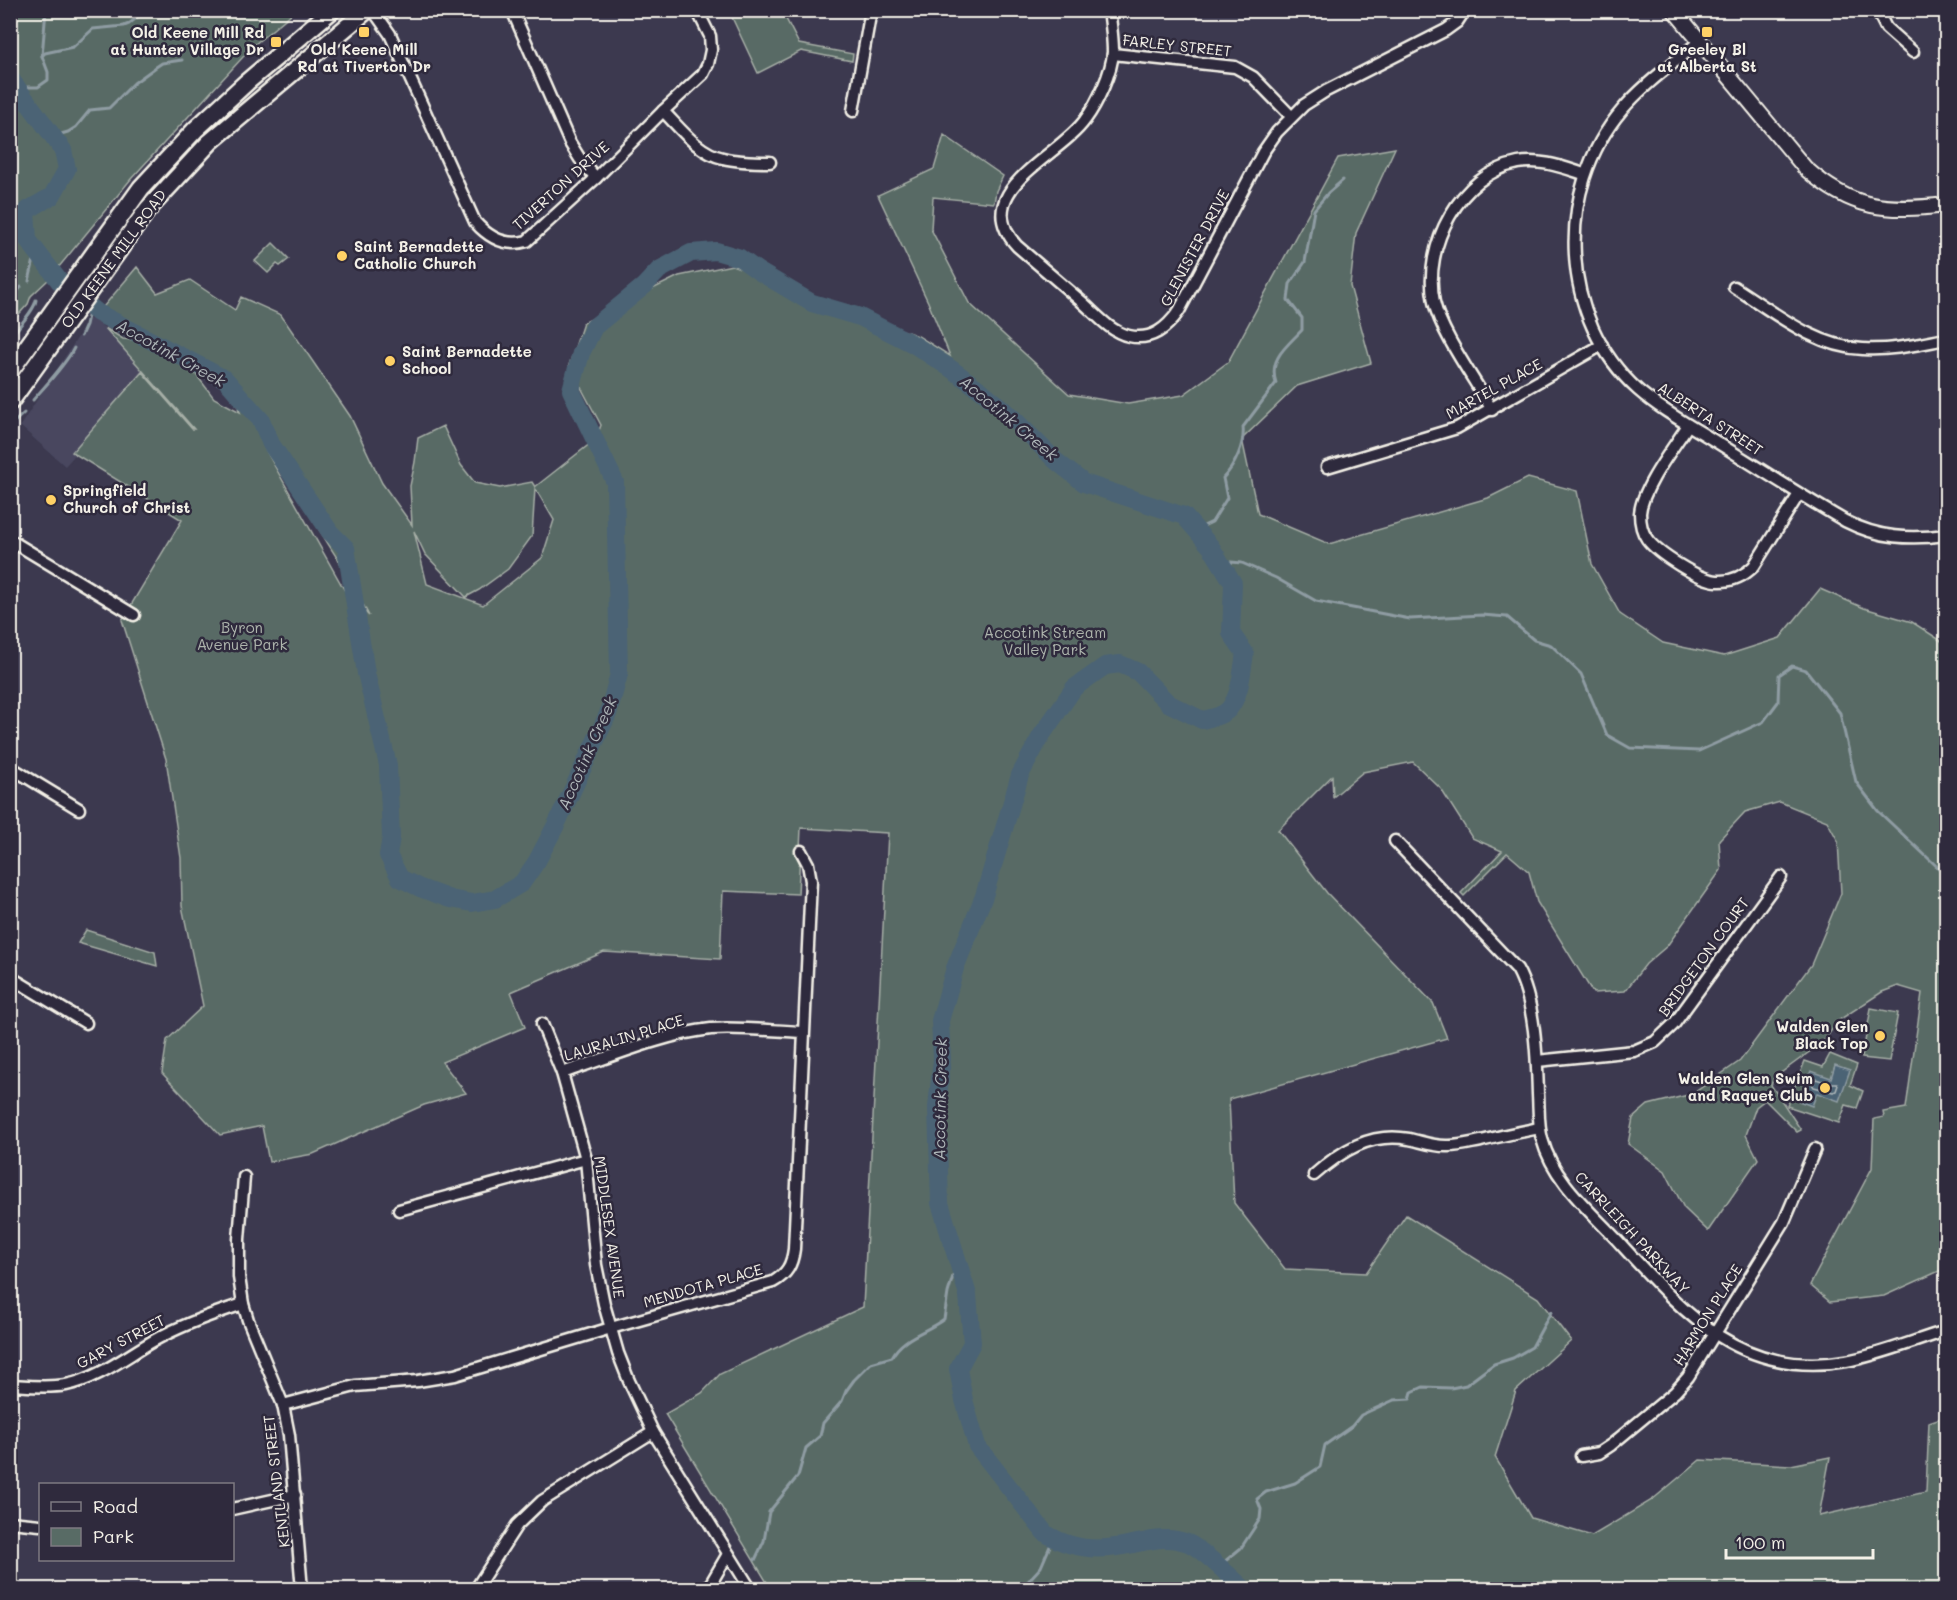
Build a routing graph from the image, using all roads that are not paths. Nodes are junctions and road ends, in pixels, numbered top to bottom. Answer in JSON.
{"nodes":[{"id":1,"x":332,"y":10,"type":"edge"},
{"id":2,"x":366,"y":10,"type":"edge"},
{"id":3,"x":373,"y":10,"type":"edge"},
{"id":4,"x":512,"y":10,"type":"edge"},
{"id":5,"x":698,"y":10,"type":"edge"},
{"id":6,"x":871,"y":10,"type":"edge"},
{"id":7,"x":1109,"y":10,"type":"edge"},
{"id":8,"x":1465,"y":10,"type":"edge"},
{"id":9,"x":1674,"y":10,"type":"edge"},
{"id":10,"x":1877,"y":10,"type":"edge"},
{"id":11,"x":1700,"y":41,"type":"junction"},
{"id":12,"x":1913,"y":52,"type":"dead end"},
{"id":13,"x":1113,"y":54,"type":"junction"},
{"id":14,"x":663,"y":111,"type":"junction"},
{"id":15,"x":854,"y":111,"type":"dead end"},
{"id":16,"x":1291,"y":116,"type":"junction"},
{"id":17,"x":770,"y":162,"type":"dead end"},
{"id":18,"x":1584,"y":174,"type":"junction"},
{"id":19,"x":596,"y":178,"type":"junction"},
{"id":20,"x":1947,"y":205,"type":"edge"},
{"id":21,"x":1734,"y":287,"type":"dead end"},
{"id":22,"x":1947,"y":339,"type":"edge"},
{"id":23,"x":1602,"y":345,"type":"junction"},
{"id":24,"x":10,"y":371,"type":"edge"},
{"id":25,"x":10,"y":402,"type":"edge"},
{"id":26,"x":1492,"y":410,"type":"junction"},
{"id":27,"x":1688,"y":425,"type":"junction"},
{"id":28,"x":1327,"y":467,"type":"dead end"},
{"id":29,"x":1799,"y":494,"type":"junction"},
{"id":30,"x":1947,"y":534,"type":"edge"},
{"id":31,"x":10,"y":540,"type":"edge"},
{"id":32,"x":134,"y":615,"type":"dead end"},
{"id":33,"x":10,"y":767,"type":"edge"},
{"id":34,"x":79,"y":809,"type":"dead end"},
{"id":35,"x":1395,"y":841,"type":"dead end"},
{"id":36,"x":801,"y":851,"type":"dead end"},
{"id":37,"x":1781,"y":877,"type":"dead end"},
{"id":38,"x":10,"y":977,"type":"edge"},
{"id":39,"x":86,"y":1023,"type":"dead end"},
{"id":40,"x":542,"y":1024,"type":"dead end"},
{"id":41,"x":803,"y":1032,"type":"junction"},
{"id":42,"x":1537,"y":1061,"type":"junction"},
{"id":43,"x":562,"y":1073,"type":"junction"},
{"id":44,"x":1539,"y":1128,"type":"junction"},
{"id":45,"x":1815,"y":1149,"type":"dead end"},
{"id":46,"x":586,"y":1159,"type":"junction"},
{"id":47,"x":1314,"y":1175,"type":"dead end"},
{"id":48,"x":244,"y":1178,"type":"dead end"},
{"id":49,"x":399,"y":1210,"type":"dead end"},
{"id":50,"x":243,"y":1304,"type":"junction"},
{"id":51,"x":611,"y":1328,"type":"junction"},
{"id":52,"x":1947,"y":1331,"type":"edge"},
{"id":53,"x":1714,"y":1335,"type":"junction"},
{"id":54,"x":10,"y":1385,"type":"edge"},
{"id":55,"x":283,"y":1405,"type":"junction"},
{"id":56,"x":653,"y":1432,"type":"junction"},
{"id":57,"x":1581,"y":1456,"type":"dead end"},
{"id":58,"x":295,"y":1495,"type":"junction"},
{"id":59,"x":234,"y":1508,"type":"edge"},
{"id":60,"x":10,"y":1522,"type":"edge"},
{"id":61,"x":39,"y":1525,"type":"edge"},
{"id":62,"x":728,"y":1554,"type":"junction"},
{"id":63,"x":303,"y":1590,"type":"edge"},
{"id":64,"x":475,"y":1590,"type":"edge"},
{"id":65,"x":707,"y":1590,"type":"edge"},
{"id":66,"x":751,"y":1590,"type":"edge"}],
"edges":[{"from":1,"to":24,"type":"main road","name":"OLD KEENE MILL ROAD"},
{"from":2,"to":25,"type":"main road","name":"OLD KEENE MILL ROAD"},
{"from":3,"to":19,"type":"street","name":"TIVERTON DRIVE"},
{"from":4,"to":19,"type":"street"},
{"from":5,"to":14,"type":"street","name":"TIVERTON DRIVE"},
{"from":6,"to":15,"type":"street"},
{"from":7,"to":13,"type":"street","name":"GLENISTER DRIVE"},
{"from":8,"to":16,"type":"street","name":"GLENISTER DRIVE"},
{"from":9,"to":11,"type":"street"},
{"from":10,"to":12,"type":"street"},
{"from":11,"to":18,"type":"street","name":"ALBERTA STREET"},
{"from":11,"to":20,"type":"street"},
{"from":13,"to":16,"type":"street","name":"FARLEY STREET"},
{"from":13,"to":16,"type":"street","name":"GLENISTER DRIVE"},
{"from":14,"to":17,"type":"street"},
{"from":14,"to":19,"type":"street","name":"TIVERTON DRIVE"},
{"from":18,"to":23,"type":"street","name":"ALBERTA STREET"},
{"from":18,"to":26,"type":"street"},
{"from":21,"to":22,"type":"street"},
{"from":23,"to":26,"type":"street","name":"MARTEL PLACE"},
{"from":23,"to":27,"type":"street","name":"ALBERTA STREET"},
{"from":26,"to":28,"type":"street","name":"MARTEL PLACE"},
{"from":27,"to":29,"type":"street","name":"ALBERTA STREET"},
{"from":27,"to":29,"type":"street"},
{"from":29,"to":30,"type":"street","name":"ALBERTA STREET"},
{"from":31,"to":32,"type":"street"},
{"from":33,"to":34,"type":"street"},
{"from":35,"to":42,"type":"street","name":"CARRLEIGH PARKWAY"},
{"from":36,"to":41,"type":"street","name":"MENDOTA PLACE"},
{"from":37,"to":42,"type":"street","name":"BRIDGETON COURT"},
{"from":38,"to":39,"type":"street"},
{"from":40,"to":43,"type":"street","name":"MIDDLESEX AVENUE"},
{"from":41,"to":43,"type":"street","name":"LAURALIN PLACE"},
{"from":41,"to":51,"type":"street","name":"MENDOTA PLACE"},
{"from":42,"to":44,"type":"street","name":"CARRLEIGH PARKWAY"},
{"from":43,"to":46,"type":"street","name":"MIDDLESEX AVENUE"},
{"from":44,"to":47,"type":"street"},
{"from":44,"to":53,"type":"street","name":"CARRLEIGH PARKWAY"},
{"from":45,"to":53,"type":"street","name":"HARMON PLACE"},
{"from":46,"to":49,"type":"street"},
{"from":46,"to":51,"type":"street","name":"MIDDLESEX AVENUE"},
{"from":48,"to":50,"type":"street","name":"KENTLAND STREET"},
{"from":50,"to":54,"type":"street","name":"GARY STREET"},
{"from":50,"to":55,"type":"street","name":"KENTLAND STREET"},
{"from":51,"to":55,"type":"street","name":"MENDOTA PLACE"},
{"from":51,"to":56,"type":"street","name":"MIDDLESEX AVENUE"},
{"from":52,"to":53,"type":"street","name":"CARRLEIGH PARKWAY"},
{"from":53,"to":57,"type":"street","name":"HARMON PLACE"},
{"from":55,"to":58,"type":"street","name":"KENTLAND STREET"},
{"from":56,"to":62,"type":"street","name":"MIDDLESEX AVENUE"},
{"from":56,"to":64,"type":"street"},
{"from":58,"to":59,"type":"street"},
{"from":58,"to":63,"type":"street","name":"KENTLAND STREET"},
{"from":60,"to":61,"type":"street"},
{"from":62,"to":65,"type":"street"},
{"from":62,"to":66,"type":"street","name":"MIDDLESEX AVENUE"}]}
